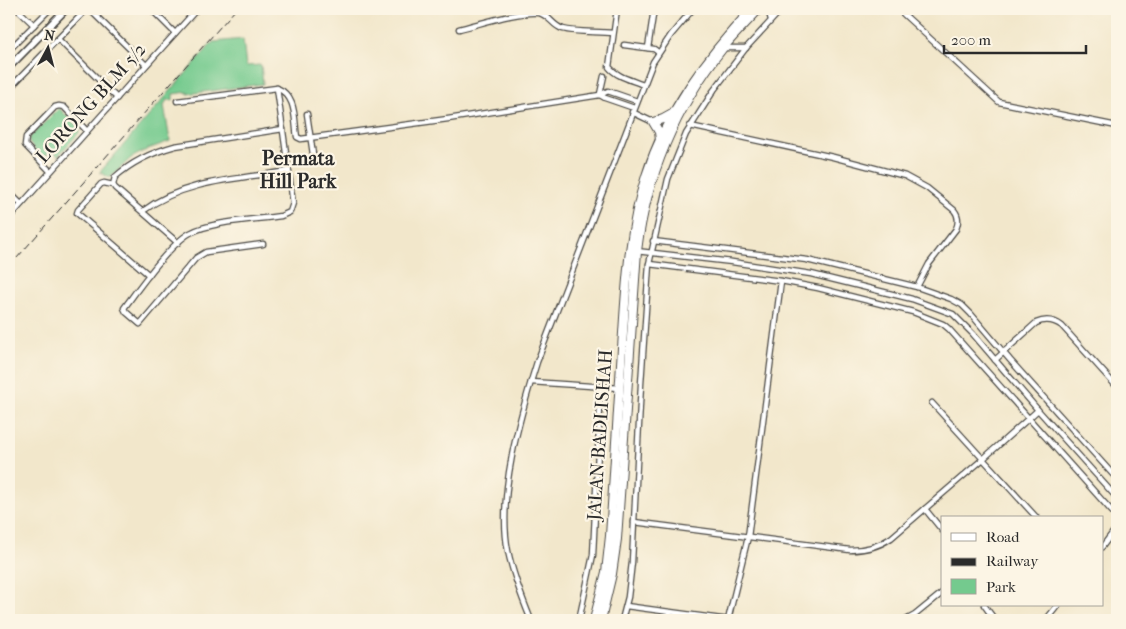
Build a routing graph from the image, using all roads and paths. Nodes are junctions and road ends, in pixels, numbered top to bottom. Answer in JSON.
{"nodes":[{"id":1,"x":17,"y":9,"type":"edge"},
{"id":2,"x":50,"y":9,"type":"edge"},
{"id":3,"x":66,"y":9,"type":"edge"},
{"id":4,"x":88,"y":9,"type":"edge"},
{"id":5,"x":151,"y":9,"type":"edge"},
{"id":6,"x":197,"y":9,"type":"edge"},
{"id":7,"x":617,"y":9,"type":"edge"},
{"id":8,"x":654,"y":9,"type":"edge"},
{"id":9,"x":693,"y":9,"type":"edge"},
{"id":10,"x":752,"y":9,"type":"edge"},
{"id":11,"x":760,"y":9,"type":"edge"},
{"id":12,"x":768,"y":9,"type":"edge"},
{"id":13,"x":782,"y":9,"type":"edge"},
{"id":14,"x":900,"y":9,"type":"edge"},
{"id":15,"x":771,"y":20,"type":"junction"},
{"id":16,"x":34,"y":25,"type":"junction"},
{"id":17,"x":459,"y":29,"type":"dead end"},
{"id":18,"x":175,"y":33,"type":"junction"},
{"id":19,"x":613,"y":33,"type":"junction"},
{"id":20,"x":58,"y":39,"type":"junction"},
{"id":21,"x":624,"y":45,"type":"dead end"},
{"id":22,"x":648,"y":48,"type":"junction"},
{"id":23,"x":723,"y":48,"type":"junction"},
{"id":24,"x":746,"y":48,"type":"junction"},
{"id":25,"x":9,"y":50,"type":"edge"},
{"id":26,"x":658,"y":52,"type":"junction"},
{"id":27,"x":146,"y":65,"type":"junction"},
{"id":28,"x":9,"y":67,"type":"edge"},
{"id":29,"x":604,"y":76,"type":"dead end"},
{"id":30,"x":643,"y":85,"type":"junction"},
{"id":31,"x":277,"y":88,"type":"junction"},
{"id":32,"x":9,"y":89,"type":"edge"},
{"id":33,"x":600,"y":95,"type":"junction"},
{"id":34,"x":116,"y":98,"type":"junction"},
{"id":35,"x":177,"y":101,"type":"dead end"},
{"id":36,"x":637,"y":101,"type":"junction"},
{"id":37,"x":633,"y":110,"type":"junction"},
{"id":38,"x":673,"y":113,"type":"junction"},
{"id":39,"x":307,"y":114,"type":"dead end"},
{"id":40,"x":653,"y":122,"type":"junction"},
{"id":41,"x":690,"y":126,"type":"junction"},
{"id":42,"x":1117,"y":126,"type":"edge"},
{"id":43,"x":283,"y":129,"type":"junction"},
{"id":44,"x":87,"y":131,"type":"junction"},
{"id":45,"x":310,"y":138,"type":"junction"},
{"id":46,"x":660,"y":140,"type":"junction"},
{"id":47,"x":314,"y":161,"type":"dead end"},
{"id":48,"x":50,"y":171,"type":"junction"},
{"id":49,"x":289,"y":172,"type":"junction"},
{"id":50,"x":113,"y":185,"type":"junction"},
{"id":51,"x":9,"y":192,"type":"edge"},
{"id":52,"x":21,"y":204,"type":"junction"},
{"id":53,"x":142,"y":211,"type":"junction"},
{"id":54,"x":9,"y":218,"type":"edge"},
{"id":55,"x":653,"y":241,"type":"junction"},
{"id":56,"x":178,"y":243,"type":"junction"},
{"id":57,"x":263,"y":244,"type":"dead end"},
{"id":58,"x":633,"y":251,"type":"junction"},
{"id":59,"x":651,"y":253,"type":"junction"},
{"id":60,"x":649,"y":264,"type":"junction"},
{"id":61,"x":149,"y":275,"type":"junction"},
{"id":62,"x":781,"y":281,"type":"junction"},
{"id":63,"x":917,"y":287,"type":"junction"},
{"id":64,"x":1004,"y":353,"type":"junction"},
{"id":65,"x":995,"y":360,"type":"junction"},
{"id":66,"x":530,"y":382,"type":"junction"},
{"id":67,"x":601,"y":387,"type":"junction"},
{"id":68,"x":1117,"y":387,"type":"edge"},
{"id":69,"x":623,"y":388,"type":"junction"},
{"id":70,"x":932,"y":403,"type":"dead end"},
{"id":71,"x":1038,"y":410,"type":"junction"},
{"id":72,"x":1029,"y":418,"type":"junction"},
{"id":73,"x":983,"y":459,"type":"junction"},
{"id":74,"x":1117,"y":479,"type":"edge"},
{"id":75,"x":1117,"y":498,"type":"edge"},
{"id":76,"x":925,"y":510,"type":"junction"},
{"id":77,"x":1035,"y":516,"type":"edge"},
{"id":78,"x":1117,"y":517,"type":"edge"},
{"id":79,"x":634,"y":522,"type":"junction"},
{"id":80,"x":1117,"y":527,"type":"edge"},
{"id":81,"x":941,"y":529,"type":"edge"},
{"id":82,"x":748,"y":538,"type":"junction"},
{"id":83,"x":1104,"y":544,"type":"edge"},
{"id":84,"x":941,"y":594,"type":"edge"},
{"id":85,"x":626,"y":606,"type":"junction"},
{"id":86,"x":985,"y":606,"type":"edge"},
{"id":87,"x":1057,"y":606,"type":"edge"},
{"id":88,"x":531,"y":620,"type":"edge"},
{"id":89,"x":579,"y":620,"type":"edge"},
{"id":90,"x":594,"y":620,"type":"edge"},
{"id":91,"x":601,"y":620,"type":"edge"},
{"id":92,"x":622,"y":620,"type":"edge"},
{"id":93,"x":728,"y":620,"type":"edge"},
{"id":94,"x":906,"y":620,"type":"edge"},
{"id":95,"x":995,"y":620,"type":"edge"},
{"id":96,"x":1046,"y":620,"type":"edge"}],
"edges":[{"from":1,"to":16,"type":"street"},
{"from":2,"to":16,"type":"street"},
{"from":3,"to":28,"type":"street"},
{"from":4,"to":20,"type":"street"},
{"from":4,"to":27,"type":"street"},
{"from":5,"to":18,"type":"street"},
{"from":6,"to":18,"type":"street","name":"LORONG BLM 5/2"},
{"from":7,"to":19,"type":"street"},
{"from":8,"to":22,"type":"street"},
{"from":9,"to":26,"type":"street"},
{"from":10,"to":38,"type":"main road"},
{"from":11,"to":23,"type":"main road"},
{"from":12,"to":15,"type":"street"},
{"from":13,"to":15,"type":"street"},
{"from":14,"to":42,"type":"street"},
{"from":15,"to":24,"type":"street"},
{"from":16,"to":25,"type":"street"},
{"from":17,"to":19,"type":"street"},
{"from":18,"to":27,"type":"street","name":"LORONG BLM 5/2"},
{"from":19,"to":30,"type":"street"},
{"from":20,"to":32,"type":"street"},
{"from":20,"to":34,"type":"street"},
{"from":21,"to":22,"type":"street"},
{"from":22,"to":26,"type":"street"},
{"from":23,"to":24,"type":"street"},
{"from":23,"to":58,"type":"main road"},
{"from":24,"to":41,"type":"street"},
{"from":26,"to":30,"type":"street"},
{"from":27,"to":34,"type":"street","name":"LORONG BLM 5/2"},
{"from":29,"to":33,"type":"street"},
{"from":30,"to":36,"type":"street"},
{"from":31,"to":35,"type":"street"},
{"from":31,"to":43,"type":"street"},
{"from":31,"to":45,"type":"street"},
{"from":33,"to":36,"type":"street"},
{"from":33,"to":37,"type":"street"},
{"from":33,"to":45,"type":"street"},
{"from":34,"to":44,"type":"street","name":"LORONG BLM 5/2"},
{"from":36,"to":37,"type":"street"},
{"from":37,"to":40,"type":"street"},
{"from":37,"to":66,"type":"street"},
{"from":38,"to":40,"type":"main road"},
{"from":38,"to":46,"type":"main road"},
{"from":39,"to":45,"type":"street"},
{"from":40,"to":46,"type":"main road"},
{"from":41,"to":55,"type":"street"},
{"from":41,"to":63,"type":"street"},
{"from":43,"to":49,"type":"street"},
{"from":43,"to":50,"type":"street"},
{"from":44,"to":48,"type":"street","name":"LORONG BLM 5/2"},
{"from":44,"to":48,"type":"street"},
{"from":45,"to":47,"type":"street"},
{"from":46,"to":58,"type":"main road"},
{"from":48,"to":52,"type":"street","name":"LORONG BLM 5/2"},
{"from":49,"to":53,"type":"street"},
{"from":49,"to":56,"type":"street"},
{"from":50,"to":53,"type":"street"},
{"from":50,"to":61,"type":"street"},
{"from":51,"to":52,"type":"street"},
{"from":52,"to":54,"type":"street","name":"LORONG BLM 5/2"},
{"from":53,"to":56,"type":"street"},
{"from":55,"to":59,"type":"street"},
{"from":55,"to":63,"type":"street"},
{"from":56,"to":61,"type":"street"},
{"from":57,"to":61,"type":"street"},
{"from":58,"to":59,"type":"street"},
{"from":58,"to":69,"type":"main road","name":"JALAN BADLISHAH"},
{"from":59,"to":60,"type":"street"},
{"from":59,"to":65,"type":"street"},
{"from":60,"to":62,"type":"street"},
{"from":60,"to":79,"type":"street"},
{"from":62,"to":72,"type":"street"},
{"from":62,"to":82,"type":"street"},
{"from":63,"to":64,"type":"street"},
{"from":64,"to":65,"type":"street"},
{"from":64,"to":68,"type":"street"},
{"from":64,"to":74,"type":"street"},
{"from":65,"to":71,"type":"street"},
{"from":66,"to":67,"type":"street"},
{"from":66,"to":88,"type":"street"},
{"from":67,"to":69,"type":"street"},
{"from":67,"to":89,"type":"street"},
{"from":69,"to":90,"type":"main road","name":"JALAN BADLISHAH"},
{"from":69,"to":91,"type":"main road","name":"JALAN BADLISHAH"},
{"from":70,"to":73,"type":"street"},
{"from":71,"to":72,"type":"street"},
{"from":71,"to":75,"type":"street"},
{"from":72,"to":73,"type":"street"},
{"from":72,"to":78,"type":"street"},
{"from":73,"to":76,"type":"street"},
{"from":73,"to":77,"type":"street"},
{"from":76,"to":81,"type":"street"},
{"from":76,"to":82,"type":"street"},
{"from":79,"to":82,"type":"street"},
{"from":79,"to":85,"type":"street"},
{"from":80,"to":83,"type":"street"},
{"from":82,"to":93,"type":"street"},
{"from":84,"to":94,"type":"street"},
{"from":85,"to":92,"type":"street"},
{"from":85,"to":93,"type":"street"},
{"from":86,"to":95,"type":"street"},
{"from":87,"to":96,"type":"street"}]}
